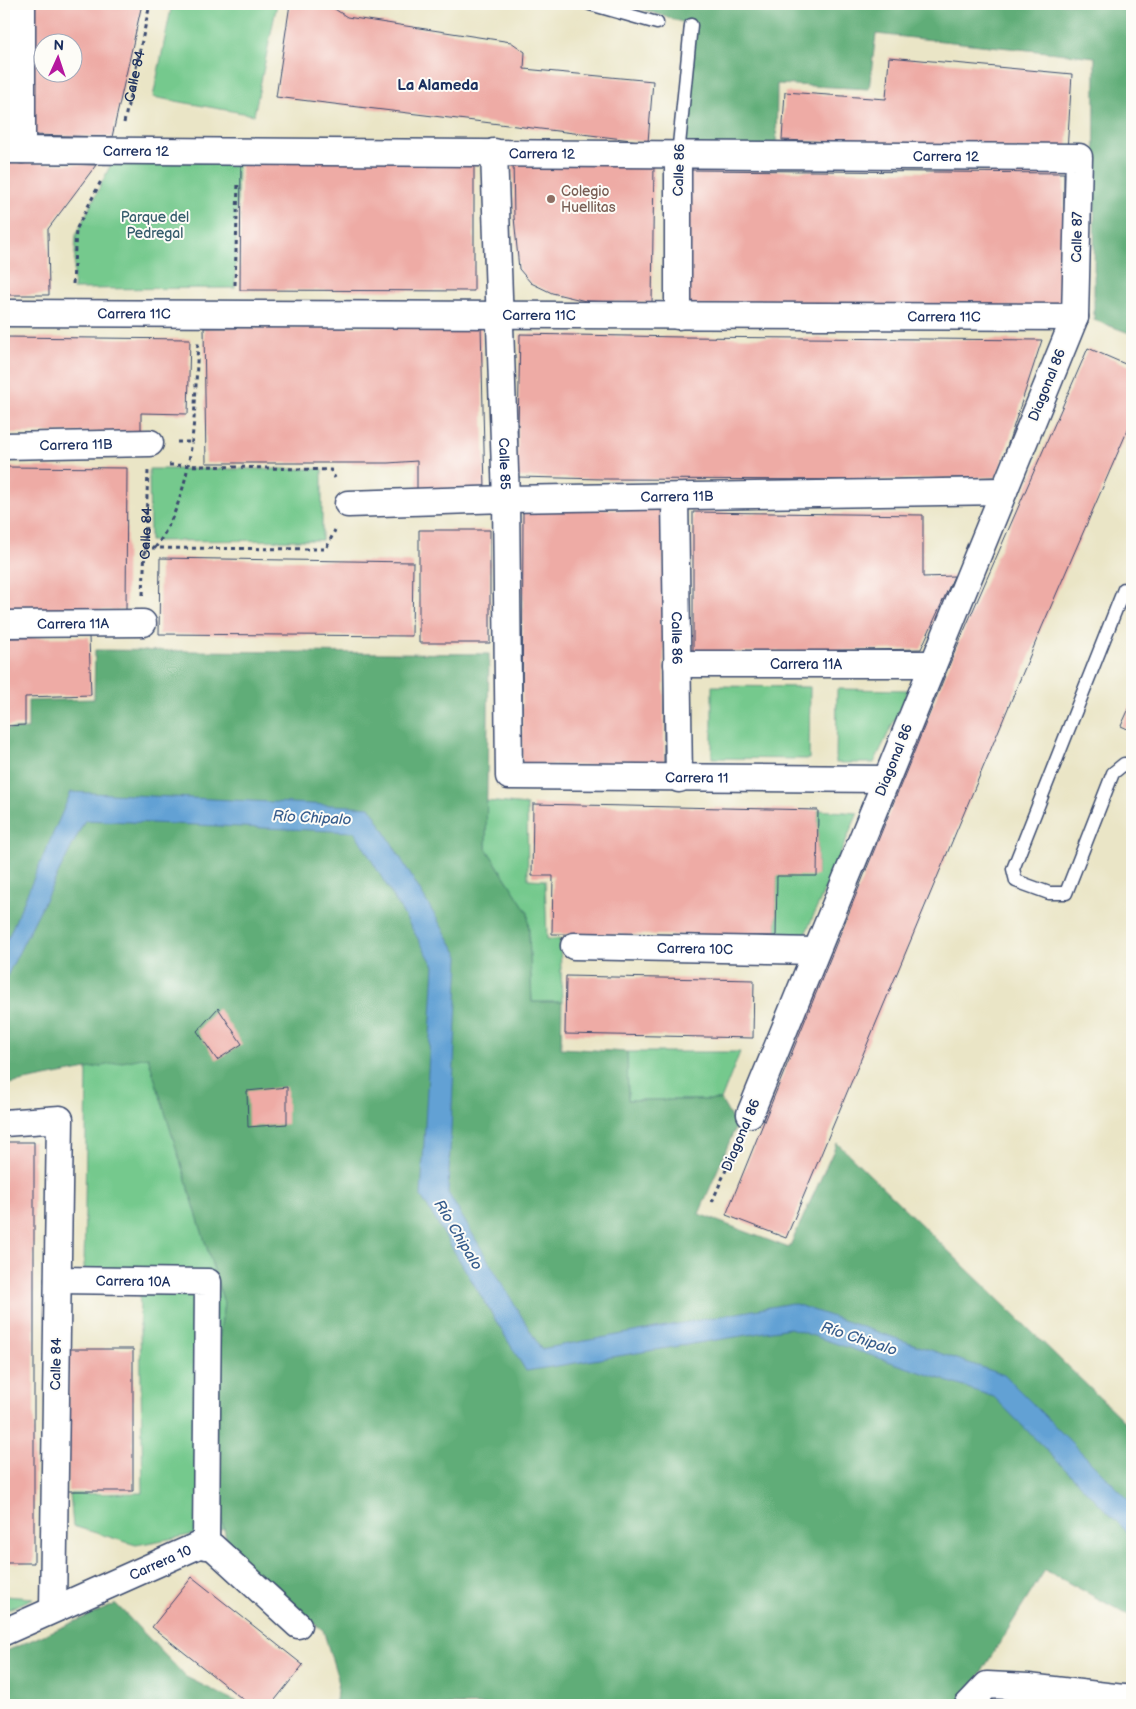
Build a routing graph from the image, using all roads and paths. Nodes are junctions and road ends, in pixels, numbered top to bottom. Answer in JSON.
{"nodes":[{"id":1,"x":22,"y":4,"type":"edge"},
{"id":2,"x":150,"y":4,"type":"edge"},
{"id":3,"x":590,"y":4,"type":"edge"},
{"id":4,"x":656,"y":23,"type":"dead end"},
{"id":5,"x":691,"y":25,"type":"dead end"},
{"id":6,"x":13,"y":150,"type":"edge"},
{"id":7,"x":118,"y":150,"type":"junction"},
{"id":8,"x":238,"y":151,"type":"junction"},
{"id":9,"x":494,"y":152,"type":"junction"},
{"id":10,"x":678,"y":155,"type":"junction"},
{"id":11,"x":1079,"y":157,"type":"joint"},
{"id":12,"x":4,"y":313,"type":"edge"},
{"id":13,"x":72,"y":314,"type":"junction"},
{"id":14,"x":199,"y":314,"type":"junction"},
{"id":15,"x":234,"y":314,"type":"junction"},
{"id":16,"x":500,"y":315,"type":"junction"},
{"id":17,"x":678,"y":316,"type":"junction"},
{"id":18,"x":1075,"y":317,"type":"junction"},
{"id":19,"x":4,"y":446,"type":"edge"},
{"id":20,"x":149,"y":454,"type":"junction"},
{"id":21,"x":188,"y":466,"type":"junction"},
{"id":22,"x":1004,"y":491,"type":"junction"},
{"id":23,"x":675,"y":497,"type":"junction"},
{"id":24,"x":506,"y":499,"type":"junction"},
{"id":25,"x":348,"y":504,"type":"junction"},
{"id":26,"x":144,"y":548,"type":"junction"},
{"id":27,"x":155,"y":548,"type":"junction"},
{"id":28,"x":1124,"y":589,"type":"dead end"},
{"id":29,"x":143,"y":623,"type":"joint"},
{"id":30,"x":4,"y":624,"type":"edge"},
{"id":31,"x":677,"y":664,"type":"junction"},
{"id":32,"x":933,"y":664,"type":"junction"},
{"id":33,"x":1132,"y":764,"type":"edge"},
{"id":34,"x":509,"y":776,"type":"joint"},
{"id":35,"x":679,"y":779,"type":"junction"},
{"id":36,"x":886,"y":779,"type":"junction"},
{"id":37,"x":574,"y":946,"type":"dead end"},
{"id":38,"x":815,"y":951,"type":"junction"},
{"id":39,"x":750,"y":1114,"type":"joint"},
{"id":40,"x":4,"y":1123,"type":"edge"},
{"id":41,"x":712,"y":1202,"type":"dead end"},
{"id":42,"x":58,"y":1280,"type":"junction"},
{"id":43,"x":206,"y":1546,"type":"junction"},
{"id":44,"x":53,"y":1609,"type":"junction"},
{"id":45,"x":298,"y":1625,"type":"dead end"},
{"id":46,"x":4,"y":1632,"type":"edge"},
{"id":47,"x":1132,"y":1699,"type":"edge"},
{"id":48,"x":968,"y":1705,"type":"edge"}],
"edges":[{"from":1,"to":6,"type":"street"},
{"from":2,"to":7,"type":"path","name":"Calle 84"},
{"from":3,"to":4,"type":"lane"},
{"from":5,"to":10,"type":"lane","name":"Calle 86"},
{"from":6,"to":7,"type":"street","name":"Carrera 12"},
{"from":7,"to":8,"type":"street","name":"Carrera 12"},
{"from":7,"to":13,"type":"path","name":"Calle 84"},
{"from":8,"to":9,"type":"street","name":"Carrera 12"},
{"from":8,"to":15,"type":"path"},
{"from":9,"to":10,"type":"street","name":"Carrera 12"},
{"from":9,"to":16,"type":"street","name":"Calle 85"},
{"from":10,"to":11,"type":"street","name":"Carrera 12"},
{"from":10,"to":17,"type":"street","name":"Calle 86"},
{"from":11,"to":18,"type":"street","name":"Calle 87"},
{"from":12,"to":13,"type":"street","name":"Carrera 11C"},
{"from":13,"to":14,"type":"street","name":"Carrera 11C"},
{"from":14,"to":15,"type":"street","name":"Carrera 11C"},
{"from":14,"to":21,"type":"path"},
{"from":15,"to":16,"type":"street","name":"Carrera 11C"},
{"from":16,"to":17,"type":"street","name":"Carrera 11C"},
{"from":16,"to":24,"type":"street","name":"Calle 85"},
{"from":17,"to":18,"type":"street","name":"Carrera 11C"},
{"from":18,"to":22,"type":"street","name":"Diagonal 86"},
{"from":19,"to":20,"type":"street","name":"Carrera 11B"},
{"from":20,"to":21,"type":"path"},
{"from":20,"to":26,"type":"path","name":"Calle 84"},
{"from":21,"to":25,"type":"path"},
{"from":21,"to":27,"type":"path"},
{"from":22,"to":23,"type":"street","name":"Carrera 11B"},
{"from":22,"to":32,"type":"street","name":"Diagonal 86"},
{"from":23,"to":24,"type":"street","name":"Carrera 11B"},
{"from":23,"to":31,"type":"street","name":"Calle 86"},
{"from":24,"to":25,"type":"street","name":"Carrera 11B"},
{"from":24,"to":34,"type":"street","name":"Calle 85"},
{"from":25,"to":27,"type":"path"},
{"from":26,"to":27,"type":"path"},
{"from":26,"to":29,"type":"path","name":"Calle 84"},
{"from":28,"to":33,"type":"lane"},
{"from":29,"to":30,"type":"street","name":"Carrera 11A"},
{"from":31,"to":32,"type":"street","name":"Carrera 11A"},
{"from":31,"to":35,"type":"street","name":"Calle 86"},
{"from":32,"to":36,"type":"street","name":"Diagonal 86"},
{"from":34,"to":35,"type":"street","name":"Carrera 11"},
{"from":35,"to":36,"type":"street","name":"Carrera 11"},
{"from":36,"to":38,"type":"street","name":"Diagonal 86"},
{"from":37,"to":38,"type":"street","name":"Carrera 10C"},
{"from":38,"to":39,"type":"street","name":"Diagonal 86"},
{"from":39,"to":41,"type":"path","name":"Diagonal 86"},
{"from":40,"to":42,"type":"street","name":"Calle 84"},
{"from":42,"to":43,"type":"street","name":"Carrera 10A"},
{"from":42,"to":44,"type":"street","name":"Calle 84"},
{"from":43,"to":44,"type":"street","name":"Carrera 10"},
{"from":43,"to":45,"type":"street","name":"Carrera 10"},
{"from":44,"to":46,"type":"street","name":"Carrera 10"},
{"from":47,"to":48,"type":"street"}]}
